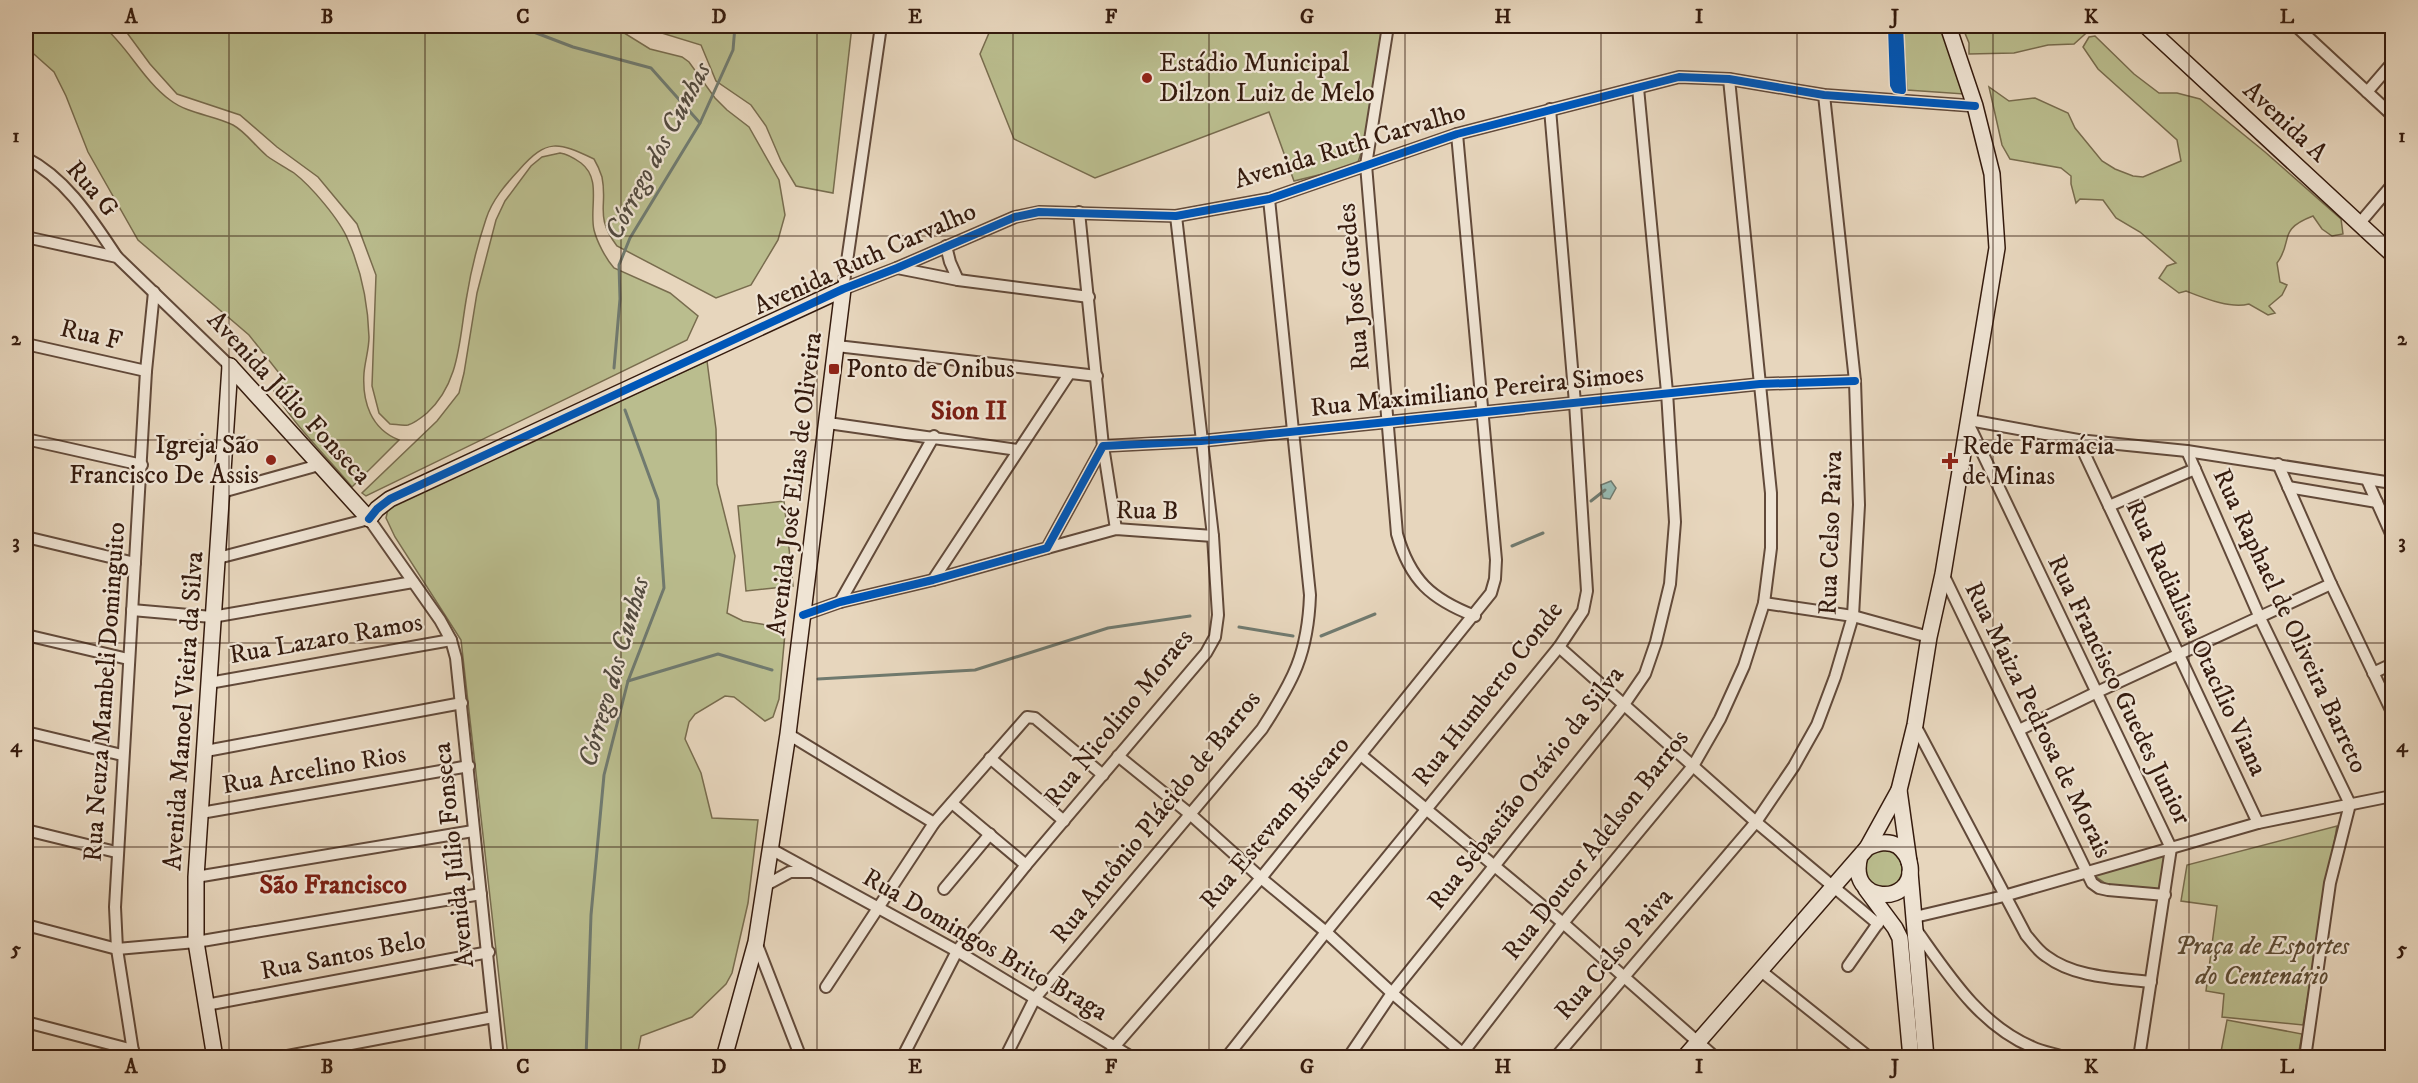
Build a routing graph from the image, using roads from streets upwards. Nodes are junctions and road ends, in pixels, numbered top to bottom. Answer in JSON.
{"nodes":[{"id":1,"x":880,"y":26,"type":"edge"},
{"id":2,"x":1388,"y":26,"type":"edge"},
{"id":3,"x":1948,"y":26,"type":"edge"},
{"id":4,"x":2146,"y":26,"type":"edge"},
{"id":5,"x":2296,"y":26,"type":"edge"},
{"id":6,"x":2392,"y":63,"type":"edge"},
{"id":7,"x":1729,"y":79,"type":"junction"},
{"id":8,"x":1638,"y":88,"type":"junction"},
{"id":9,"x":2367,"y":92,"type":"junction"},
{"id":10,"x":1824,"y":95,"type":"junction"},
{"id":11,"x":1975,"y":105,"type":"junction"},
{"id":12,"x":1550,"y":109,"type":"junction"},
{"id":13,"x":2392,"y":115,"type":"edge"},
{"id":14,"x":1457,"y":134,"type":"junction"},
{"id":15,"x":26,"y":158,"type":"edge"},
{"id":16,"x":1366,"y":165,"type":"junction"},
{"id":17,"x":2392,"y":185,"type":"edge"},
{"id":18,"x":1269,"y":199,"type":"junction"},
{"id":19,"x":1079,"y":212,"type":"junction"},
{"id":20,"x":1176,"y":216,"type":"junction"},
{"id":21,"x":2359,"y":224,"type":"junction"},
{"id":22,"x":26,"y":237,"type":"edge"},
{"id":23,"x":946,"y":246,"type":"junction"},
{"id":24,"x":2392,"y":254,"type":"edge"},
{"id":25,"x":117,"y":257,"type":"junction"},
{"id":26,"x":897,"y":268,"type":"junction"},
{"id":27,"x":958,"y":280,"type":"junction"},
{"id":28,"x":843,"y":289,"type":"junction"},
{"id":29,"x":154,"y":292,"type":"junction"},
{"id":30,"x":1089,"y":297,"type":"junction"},
{"id":31,"x":26,"y":344,"type":"edge"},
{"id":32,"x":837,"y":346,"type":"junction"},
{"id":33,"x":230,"y":366,"type":"junction"},
{"id":34,"x":146,"y":371,"type":"junction"},
{"id":35,"x":1069,"y":374,"type":"junction"},
{"id":36,"x":1097,"y":376,"type":"junction"},
{"id":37,"x":1855,"y":381,"type":"junction"},
{"id":38,"x":1760,"y":384,"type":"junction"},
{"id":39,"x":1667,"y":392,"type":"junction"},
{"id":40,"x":1575,"y":403,"type":"junction"},
{"id":41,"x":1483,"y":412,"type":"junction"},
{"id":42,"x":1388,"y":421,"type":"junction"},
{"id":43,"x":1968,"y":422,"type":"junction"},
{"id":44,"x":828,"y":423,"type":"junction"},
{"id":45,"x":1293,"y":431,"type":"junction"},
{"id":46,"x":934,"y":436,"type":"junction"},
{"id":47,"x":26,"y":439,"type":"edge"},
{"id":48,"x":2078,"y":440,"type":"junction"},
{"id":49,"x":1201,"y":441,"type":"junction"},
{"id":50,"x":1103,"y":446,"type":"junction"},
{"id":51,"x":1018,"y":450,"type":"junction"},
{"id":52,"x":2187,"y":451,"type":"junction"},
{"id":53,"x":2278,"y":464,"type":"junction"},
{"id":54,"x":142,"y":465,"type":"junction"},
{"id":55,"x":319,"y":465,"type":"junction"},
{"id":56,"x":2194,"y":469,"type":"junction"},
{"id":57,"x":2367,"y":480,"type":"junction"},
{"id":58,"x":2392,"y":483,"type":"edge"},
{"id":59,"x":2288,"y":487,"type":"junction"},
{"id":60,"x":222,"y":492,"type":"junction"},
{"id":61,"x":2377,"y":502,"type":"junction"},
{"id":62,"x":2109,"y":506,"type":"junction"},
{"id":63,"x":369,"y":519,"type":"junction"},
{"id":64,"x":1116,"y":529,"type":"junction"},
{"id":65,"x":1213,"y":536,"type":"junction"},
{"id":66,"x":2392,"y":536,"type":"edge"},
{"id":67,"x":26,"y":537,"type":"edge"},
{"id":68,"x":1047,"y":548,"type":"junction"},
{"id":69,"x":218,"y":558,"type":"junction"},
{"id":70,"x":135,"y":563,"type":"junction"},
{"id":71,"x":1943,"y":574,"type":"junction"},
{"id":72,"x":933,"y":580,"type":"junction"},
{"id":73,"x":413,"y":582,"type":"junction"},
{"id":74,"x":2331,"y":584,"type":"junction"},
{"id":75,"x":840,"y":602,"type":"junction"},
{"id":76,"x":1764,"y":603,"type":"junction"},
{"id":77,"x":132,"y":610,"type":"junction"},
{"id":78,"x":803,"y":615,"type":"junction"},
{"id":79,"x":1475,"y":616,"type":"junction"},
{"id":80,"x":1853,"y":616,"type":"junction"},
{"id":81,"x":212,"y":617,"type":"junction"},
{"id":82,"x":2260,"y":618,"type":"junction"},
{"id":83,"x":26,"y":635,"type":"edge"},
{"id":84,"x":1929,"y":637,"type":"junction"},
{"id":85,"x":451,"y":640,"type":"junction"},
{"id":86,"x":1559,"y":647,"type":"junction"},
{"id":87,"x":2180,"y":654,"type":"junction"},
{"id":88,"x":128,"y":659,"type":"junction"},
{"id":89,"x":2392,"y":664,"type":"edge"},
{"id":90,"x":2373,"y":673,"type":"junction"},
{"id":91,"x":209,"y":683,"type":"junction"},
{"id":92,"x":2095,"y":693,"type":"junction"},
{"id":93,"x":462,"y":703,"type":"junction"},
{"id":94,"x":1623,"y":706,"type":"junction"},
{"id":95,"x":2392,"y":712,"type":"edge"},
{"id":96,"x":1915,"y":725,"type":"junction"},
{"id":97,"x":2019,"y":730,"type":"junction"},
{"id":98,"x":26,"y":732,"type":"edge"},
{"id":99,"x":788,"y":734,"type":"junction"},
{"id":100,"x":206,"y":751,"type":"junction"},
{"id":101,"x":122,"y":755,"type":"junction"},
{"id":102,"x":1361,"y":755,"type":"junction"},
{"id":103,"x":1119,"y":756,"type":"junction"},
{"id":104,"x":990,"y":758,"type":"junction"},
{"id":105,"x":469,"y":766,"type":"junction"},
{"id":106,"x":1693,"y":766,"type":"junction"},
{"id":107,"x":1103,"y":775,"type":"junction"},
{"id":108,"x":1899,"y":790,"type":"junction"},
{"id":109,"x":2392,"y":796,"type":"edge"},
{"id":110,"x":952,"y":803,"type":"junction"},
{"id":111,"x":2350,"y":804,"type":"junction"},
{"id":112,"x":1427,"y":809,"type":"junction"},
{"id":113,"x":201,"y":813,"type":"junction"},
{"id":114,"x":1190,"y":813,"type":"junction"},
{"id":115,"x":1064,"y":821,"type":"junction"},
{"id":116,"x":1756,"y":822,"type":"junction"},
{"id":117,"x":934,"y":823,"type":"junction"},
{"id":118,"x":2258,"y":823,"type":"junction"},
{"id":119,"x":26,"y":831,"type":"edge"},
{"id":120,"x":473,"y":831,"type":"junction"},
{"id":121,"x":990,"y":834,"type":"junction"},
{"id":122,"x":769,"y":848,"type":"junction"},
{"id":123,"x":2171,"y":848,"type":"junction"},
{"id":124,"x":116,"y":852,"type":"junction"},
{"id":125,"x":1863,"y":852,"type":"junction"},
{"id":126,"x":1026,"y":865,"type":"junction"},
{"id":127,"x":1495,"y":866,"type":"junction"},
{"id":128,"x":1910,"y":867,"type":"junction"},
{"id":129,"x":815,"y":872,"type":"junction"},
{"id":130,"x":2085,"y":872,"type":"junction"},
{"id":131,"x":196,"y":877,"type":"junction"},
{"id":132,"x":1261,"y":878,"type":"junction"},
{"id":133,"x":764,"y":886,"type":"junction"},
{"id":134,"x":1864,"y":887,"type":"junction"},
{"id":135,"x":1833,"y":888,"type":"junction"},
{"id":136,"x":944,"y":889,"type":"dead end"},
{"id":137,"x":482,"y":894,"type":"junction"},
{"id":138,"x":2165,"y":895,"type":"junction"},
{"id":139,"x":2004,"y":896,"type":"junction"},
{"id":140,"x":877,"y":907,"type":"junction"},
{"id":141,"x":1882,"y":919,"type":"junction"},
{"id":142,"x":1563,"y":923,"type":"junction"},
{"id":143,"x":1916,"y":924,"type":"junction"},
{"id":144,"x":26,"y":925,"type":"edge"},
{"id":145,"x":1326,"y":932,"type":"junction"},
{"id":146,"x":196,"y":942,"type":"junction"},
{"id":147,"x":756,"y":942,"type":"junction"},
{"id":148,"x":117,"y":949,"type":"junction"},
{"id":149,"x":957,"y":951,"type":"junction"},
{"id":150,"x":489,"y":952,"type":"junction"},
{"id":151,"x":1848,"y":966,"type":"dead end"},
{"id":152,"x":1761,"y":970,"type":"junction"},
{"id":153,"x":1625,"y":977,"type":"junction"},
{"id":154,"x":2151,"y":982,"type":"junction"},
{"id":155,"x":826,"y":987,"type":"dead end"},
{"id":156,"x":1392,"y":993,"type":"junction"},
{"id":157,"x":1035,"y":998,"type":"junction"},
{"id":158,"x":206,"y":1005,"type":"junction"},
{"id":159,"x":493,"y":1017,"type":"junction"},
{"id":160,"x":26,"y":1022,"type":"edge"},
{"id":161,"x":1697,"y":1043,"type":"junction"},
{"id":162,"x":1114,"y":1047,"type":"junction"},
{"id":163,"x":133,"y":1054,"type":"edge"},
{"id":164,"x":1463,"y":1056,"type":"edge"},
{"id":165,"x":215,"y":1058,"type":"edge"},
{"id":166,"x":277,"y":1058,"type":"edge"},
{"id":167,"x":498,"y":1058,"type":"edge"},
{"id":168,"x":724,"y":1058,"type":"edge"},
{"id":169,"x":801,"y":1058,"type":"edge"},
{"id":170,"x":902,"y":1058,"type":"edge"},
{"id":171,"x":1005,"y":1058,"type":"edge"},
{"id":172,"x":1108,"y":1058,"type":"edge"},
{"id":173,"x":1133,"y":1058,"type":"edge"},
{"id":174,"x":1226,"y":1058,"type":"edge"},
{"id":175,"x":1348,"y":1058,"type":"edge"},
{"id":176,"x":1555,"y":1058,"type":"edge"},
{"id":177,"x":1684,"y":1058,"type":"edge"},
{"id":178,"x":1716,"y":1058,"type":"edge"},
{"id":179,"x":1870,"y":1058,"type":"edge"},
{"id":180,"x":1911,"y":1058,"type":"edge"},
{"id":181,"x":1926,"y":1058,"type":"edge"},
{"id":182,"x":2067,"y":1058,"type":"edge"},
{"id":183,"x":2139,"y":1058,"type":"edge"},
{"id":184,"x":2305,"y":1058,"type":"edge"}],
"edges":[{"from":1,"to":28,"type":"street","name":"Avenida José Elias de Oliveira"},
{"from":2,"to":16,"type":"street","name":"Rua José Guedes"},
{"from":3,"to":11,"type":"street"},
{"from":4,"to":21,"type":"street","name":"Avenida A"},
{"from":5,"to":9,"type":"street"},
{"from":6,"to":9,"type":"street"},
{"from":7,"to":8,"type":"street","name":"Avenida Ruth Carvalho"},
{"from":7,"to":10,"type":"street","name":"Avenida Ruth Carvalho"},
{"from":7,"to":38,"type":"street","name":"Rua Doutor Adelson Barros"},
{"from":8,"to":12,"type":"street","name":"Avenida Ruth Carvalho"},
{"from":8,"to":39,"type":"street","name":"Rua Sebastião Otávio da Silva"},
{"from":9,"to":13,"type":"street"},
{"from":10,"to":11,"type":"street","name":"Avenida Ruth Carvalho"},
{"from":10,"to":37,"type":"street","name":"Rua Celso Paiva"},
{"from":11,"to":43,"type":"street"},
{"from":12,"to":14,"type":"street","name":"Avenida Ruth Carvalho"},
{"from":12,"to":40,"type":"street","name":"Rua Humberto Conde"},
{"from":14,"to":16,"type":"street","name":"Avenida Ruth Carvalho"},
{"from":14,"to":41,"type":"street","name":"Rua Estevam Biscaro"},
{"from":15,"to":25,"type":"street","name":"Rua G"},
{"from":16,"to":18,"type":"street","name":"Avenida Ruth Carvalho"},
{"from":16,"to":42,"type":"street","name":"Rua José Guedes"},
{"from":17,"to":21,"type":"street"},
{"from":18,"to":20,"type":"street","name":"Avenida Ruth Carvalho"},
{"from":18,"to":45,"type":"street","name":"Rua Antônio Plácido de Barros"},
{"from":19,"to":20,"type":"street","name":"Avenida Ruth Carvalho"},
{"from":19,"to":23,"type":"street","name":"Avenida Ruth Carvalho"},
{"from":19,"to":30,"type":"street"},
{"from":20,"to":49,"type":"street","name":"Rua Nicolino Moraes"},
{"from":21,"to":24,"type":"street","name":"Avenida A"},
{"from":22,"to":25,"type":"street"},
{"from":23,"to":26,"type":"street","name":"Avenida Ruth Carvalho"},
{"from":23,"to":27,"type":"street"},
{"from":25,"to":29,"type":"street","name":"Avenida Júlio Fonseca"},
{"from":26,"to":27,"type":"street"},
{"from":26,"to":28,"type":"street","name":"Avenida Ruth Carvalho"},
{"from":27,"to":30,"type":"street"},
{"from":28,"to":32,"type":"street","name":"Avenida José Elias de Oliveira"},
{"from":28,"to":63,"type":"street","name":"Avenida Ruth Carvalho"},
{"from":29,"to":33,"type":"street","name":"Avenida Júlio Fonseca"},
{"from":29,"to":34,"type":"street","name":"Rua Neuza Mambeli Dominguito"},
{"from":30,"to":36,"type":"street"},
{"from":31,"to":34,"type":"street","name":"Rua F"},
{"from":32,"to":35,"type":"street"},
{"from":32,"to":44,"type":"street","name":"Avenida José Elias de Oliveira"},
{"from":33,"to":55,"type":"street","name":"Avenida Júlio Fonseca"},
{"from":33,"to":60,"type":"street","name":"Avenida Manoel Vieira da Silva"},
{"from":34,"to":54,"type":"street","name":"Rua Neuza Mambeli Dominguito"},
{"from":35,"to":36,"type":"street"},
{"from":35,"to":51,"type":"street"},
{"from":36,"to":50,"type":"street"},
{"from":37,"to":38,"type":"street","name":"Rua Maximiliano Pereira Simoes"},
{"from":37,"to":80,"type":"street","name":"Rua Celso Paiva"},
{"from":38,"to":39,"type":"street","name":"Rua Maximiliano Pereira Simoes"},
{"from":38,"to":76,"type":"street","name":"Rua Doutor Adelson Barros"},
{"from":39,"to":40,"type":"street","name":"Rua Maximiliano Pereira Simoes"},
{"from":39,"to":94,"type":"street","name":"Rua Sebastião Otávio da Silva"},
{"from":40,"to":41,"type":"street","name":"Rua Maximiliano Pereira Simoes"},
{"from":40,"to":86,"type":"street","name":"Rua Humberto Conde"},
{"from":41,"to":42,"type":"street","name":"Rua Maximiliano Pereira Simoes"},
{"from":41,"to":79,"type":"street","name":"Rua Estevam Biscaro"},
{"from":42,"to":45,"type":"street","name":"Rua Maximiliano Pereira Simoes"},
{"from":42,"to":79,"type":"street","name":"Rua José Guedes"},
{"from":43,"to":48,"type":"street"},
{"from":43,"to":71,"type":"street"},
{"from":43,"to":92,"type":"street","name":"Rua Francisco Guedes Junior"},
{"from":44,"to":46,"type":"street"},
{"from":44,"to":78,"type":"street","name":"Avenida José Elias de Oliveira"},
{"from":45,"to":49,"type":"street","name":"Rua Maximiliano Pereira Simoes"},
{"from":45,"to":114,"type":"street","name":"Rua Antônio Plácido de Barros"},
{"from":46,"to":51,"type":"street"},
{"from":46,"to":75,"type":"street"},
{"from":47,"to":54,"type":"street"},
{"from":48,"to":52,"type":"street"},
{"from":48,"to":62,"type":"street","name":"Rua Radialista Otacílio Viana"},
{"from":49,"to":50,"type":"street","name":"Rua Maximiliano Pereira Simoes"},
{"from":49,"to":65,"type":"street","name":"Rua Nicolino Moraes"},
{"from":50,"to":64,"type":"street"},
{"from":50,"to":68,"type":"street"},
{"from":51,"to":72,"type":"street"},
{"from":52,"to":53,"type":"street"},
{"from":52,"to":56,"type":"street","name":"Rua Raphael de Oliveira Barreto"},
{"from":53,"to":57,"type":"street"},
{"from":53,"to":59,"type":"street"},
{"from":54,"to":70,"type":"street","name":"Rua Neuza Mambeli Dominguito"},
{"from":55,"to":60,"type":"street"},
{"from":55,"to":63,"type":"street","name":"Avenida Júlio Fonseca"},
{"from":56,"to":62,"type":"street"},
{"from":56,"to":82,"type":"street","name":"Rua Raphael de Oliveira Barreto"},
{"from":57,"to":58,"type":"street"},
{"from":57,"to":61,"type":"street"},
{"from":59,"to":61,"type":"street"},
{"from":59,"to":74,"type":"street"},
{"from":60,"to":69,"type":"street","name":"Avenida Manoel Vieira da Silva"},
{"from":61,"to":66,"type":"street"},
{"from":62,"to":87,"type":"street","name":"Rua Radialista Otacílio Viana"},
{"from":63,"to":69,"type":"street"},
{"from":63,"to":73,"type":"street","name":"Avenida Júlio Fonseca"},
{"from":64,"to":65,"type":"street","name":"Rua B"},
{"from":64,"to":68,"type":"street","name":"Rua B"},
{"from":65,"to":103,"type":"street","name":"Rua Nicolino Moraes"},
{"from":67,"to":70,"type":"street"},
{"from":68,"to":72,"type":"street","name":"Rua B"},
{"from":69,"to":81,"type":"street","name":"Avenida Manoel Vieira da Silva"},
{"from":70,"to":77,"type":"street","name":"Rua Neuza Mambeli Dominguito"},
{"from":71,"to":84,"type":"street"},
{"from":71,"to":97,"type":"street","name":"Rua Maiza Pedrosa de Morais"},
{"from":72,"to":75,"type":"street","name":"Rua B"},
{"from":73,"to":81,"type":"street"},
{"from":73,"to":85,"type":"street","name":"Avenida Júlio Fonseca"},
{"from":74,"to":82,"type":"street"},
{"from":74,"to":90,"type":"street"},
{"from":75,"to":78,"type":"street","name":"Rua B"},
{"from":76,"to":80,"type":"street"},
{"from":76,"to":106,"type":"street","name":"Rua Doutor Adelson Barros"},
{"from":77,"to":81,"type":"street"},
{"from":77,"to":88,"type":"street","name":"Rua Neuza Mambeli Dominguito"},
{"from":78,"to":99,"type":"street","name":"Avenida José Elias de Oliveira"},
{"from":79,"to":102,"type":"street","name":"Rua Estevam Biscaro"},
{"from":80,"to":84,"type":"street"},
{"from":80,"to":116,"type":"street","name":"Rua Celso Paiva"},
{"from":81,"to":91,"type":"street","name":"Avenida Manoel Vieira da Silva"},
{"from":82,"to":87,"type":"street"},
{"from":82,"to":111,"type":"street","name":"Rua Raphael de Oliveira Barreto"},
{"from":83,"to":88,"type":"street"},
{"from":84,"to":96,"type":"street"},
{"from":85,"to":91,"type":"street","name":"Rua Lazaro Ramos"},
{"from":85,"to":93,"type":"street","name":"Avenida Júlio Fonseca"},
{"from":86,"to":94,"type":"street"},
{"from":86,"to":112,"type":"street","name":"Rua Humberto Conde"},
{"from":87,"to":92,"type":"street"},
{"from":87,"to":118,"type":"street","name":"Rua Radialista Otacílio Viana"},
{"from":88,"to":101,"type":"street","name":"Rua Neuza Mambeli Dominguito"},
{"from":89,"to":90,"type":"street"},
{"from":90,"to":95,"type":"street"},
{"from":91,"to":100,"type":"street","name":"Avenida Manoel Vieira da Silva"},
{"from":92,"to":97,"type":"street"},
{"from":92,"to":123,"type":"street","name":"Rua Francisco Guedes Junior"},
{"from":93,"to":100,"type":"street"},
{"from":93,"to":105,"type":"street","name":"Avenida Júlio Fonseca"},
{"from":94,"to":106,"type":"street"},
{"from":94,"to":127,"type":"street","name":"Rua Sebastião Otávio da Silva"},
{"from":96,"to":108,"type":"street"},
{"from":96,"to":139,"type":"street"},
{"from":97,"to":130,"type":"street","name":"Rua Maiza Pedrosa de Morais"},
{"from":98,"to":101,"type":"street"},
{"from":99,"to":117,"type":"street"},
{"from":99,"to":122,"type":"street","name":"Avenida José Elias de Oliveira"},
{"from":100,"to":113,"type":"street","name":"Avenida Manoel Vieira da Silva"},
{"from":101,"to":124,"type":"street","name":"Rua Neuza Mambeli Dominguito"},
{"from":102,"to":112,"type":"street"},
{"from":102,"to":132,"type":"street","name":"Rua Estevam Biscaro"},
{"from":103,"to":107,"type":"street","name":"Rua Nicolino Moraes"},
{"from":103,"to":114,"type":"street"},
{"from":104,"to":107,"type":"street"},
{"from":104,"to":110,"type":"street"},
{"from":104,"to":115,"type":"street"},
{"from":105,"to":113,"type":"street","name":"Rua Arcelino Rios"},
{"from":105,"to":120,"type":"street","name":"Avenida Júlio Fonseca"},
{"from":106,"to":116,"type":"street"},
{"from":106,"to":142,"type":"street","name":"Rua Doutor Adelson Barros"},
{"from":107,"to":115,"type":"street","name":"Rua Nicolino Moraes"},
{"from":108,"to":125,"type":"street"},
{"from":108,"to":128,"type":"street"},
{"from":109,"to":111,"type":"street"},
{"from":110,"to":117,"type":"street"},
{"from":110,"to":121,"type":"street"},
{"from":111,"to":118,"type":"street"},
{"from":111,"to":184,"type":"street","name":"Rua Raphael de Oliveira Barreto"},
{"from":112,"to":127,"type":"street"},
{"from":112,"to":145,"type":"street","name":"Rua Humberto Conde"},
{"from":113,"to":131,"type":"street","name":"Avenida Manoel Vieira da Silva"},
{"from":114,"to":132,"type":"street"},
{"from":114,"to":157,"type":"street","name":"Rua Antônio Plácido de Barros"},
{"from":115,"to":126,"type":"street","name":"Rua Nicolino Moraes"},
{"from":116,"to":135,"type":"street"},
{"from":116,"to":153,"type":"street","name":"Rua Celso Paiva"},
{"from":117,"to":140,"type":"street"},
{"from":118,"to":123,"type":"street"},
{"from":119,"to":124,"type":"street"},
{"from":120,"to":131,"type":"street"},
{"from":120,"to":137,"type":"street","name":"Avenida Júlio Fonseca"},
{"from":121,"to":126,"type":"street"},
{"from":121,"to":136,"type":"street"},
{"from":122,"to":129,"type":"street","name":"Rua Domingos Brito Braga"},
{"from":122,"to":133,"type":"street","name":"Avenida José Elias de Oliveira"},
{"from":123,"to":130,"type":"street"},
{"from":123,"to":138,"type":"street","name":"Rua Francisco Guedes Junior"},
{"from":124,"to":148,"type":"street","name":"Rua Neuza Mambeli Dominguito"},
{"from":125,"to":128,"type":"street"},
{"from":125,"to":134,"type":"street"},
{"from":125,"to":135,"type":"street"},
{"from":126,"to":149,"type":"street","name":"Rua Nicolino Moraes"},
{"from":127,"to":142,"type":"street"},
{"from":127,"to":156,"type":"street","name":"Rua Sebastião Otávio da Silva"},
{"from":128,"to":134,"type":"street"},
{"from":128,"to":143,"type":"street"},
{"from":129,"to":133,"type":"street"},
{"from":129,"to":140,"type":"street","name":"Rua Domingos Brito Braga"},
{"from":130,"to":138,"type":"street","name":"Rua Maiza Pedrosa de Morais"},
{"from":130,"to":139,"type":"street"},
{"from":131,"to":146,"type":"street","name":"Avenida Manoel Vieira da Silva"},
{"from":132,"to":145,"type":"street"},
{"from":132,"to":162,"type":"street","name":"Rua Estevam Biscaro"},
{"from":133,"to":147,"type":"street","name":"Avenida José Elias de Oliveira"},
{"from":134,"to":141,"type":"street"},
{"from":135,"to":141,"type":"street"},
{"from":135,"to":152,"type":"street"},
{"from":137,"to":146,"type":"street"},
{"from":137,"to":150,"type":"street","name":"Avenida Júlio Fonseca"},
{"from":138,"to":154,"type":"street","name":"Rua Francisco Guedes Junior"},
{"from":139,"to":143,"type":"street"},
{"from":139,"to":154,"type":"street"},
{"from":140,"to":149,"type":"street","name":"Rua Domingos Brito Braga"},
{"from":140,"to":155,"type":"street"},
{"from":141,"to":151,"type":"street"},
{"from":141,"to":180,"type":"street"},
{"from":142,"to":153,"type":"street"},
{"from":142,"to":164,"type":"street","name":"Rua Doutor Adelson Barros"},
{"from":143,"to":181,"type":"street"},
{"from":143,"to":182,"type":"street"},
{"from":144,"to":148,"type":"street"},
{"from":145,"to":156,"type":"street"},
{"from":145,"to":174,"type":"street","name":"Rua Humberto Conde"},
{"from":146,"to":148,"type":"street"},
{"from":146,"to":158,"type":"street","name":"Avenida Manoel Vieira da Silva"},
{"from":147,"to":168,"type":"street","name":"Avenida José Elias de Oliveira"},
{"from":147,"to":169,"type":"street"},
{"from":148,"to":163,"type":"street","name":"Rua Neuza Mambeli Dominguito"},
{"from":149,"to":157,"type":"street","name":"Rua Domingos Brito Braga"},
{"from":149,"to":170,"type":"street","name":"Rua Nicolino Moraes"},
{"from":150,"to":158,"type":"street","name":"Rua Santos Belo"},
{"from":150,"to":159,"type":"street","name":"Avenida Júlio Fonseca"},
{"from":152,"to":161,"type":"street"},
{"from":152,"to":179,"type":"street"},
{"from":153,"to":161,"type":"street"},
{"from":153,"to":176,"type":"street","name":"Rua Celso Paiva"},
{"from":154,"to":183,"type":"street","name":"Rua Francisco Guedes Junior"},
{"from":156,"to":164,"type":"street"},
{"from":156,"to":175,"type":"street","name":"Rua Sebastião Otávio da Silva"},
{"from":157,"to":162,"type":"street","name":"Rua Domingos Brito Braga"},
{"from":157,"to":171,"type":"street","name":"Rua Antônio Plácido de Barros"},
{"from":158,"to":165,"type":"street","name":"Avenida Manoel Vieira da Silva"},
{"from":159,"to":166,"type":"street"},
{"from":159,"to":167,"type":"street","name":"Avenida Júlio Fonseca"},
{"from":160,"to":163,"type":"street"},
{"from":161,"to":177,"type":"street"},
{"from":161,"to":178,"type":"street"},
{"from":162,"to":172,"type":"street","name":"Rua Estevam Biscaro"},
{"from":162,"to":173,"type":"street","name":"Rua Domingos Brito Braga"}]}
